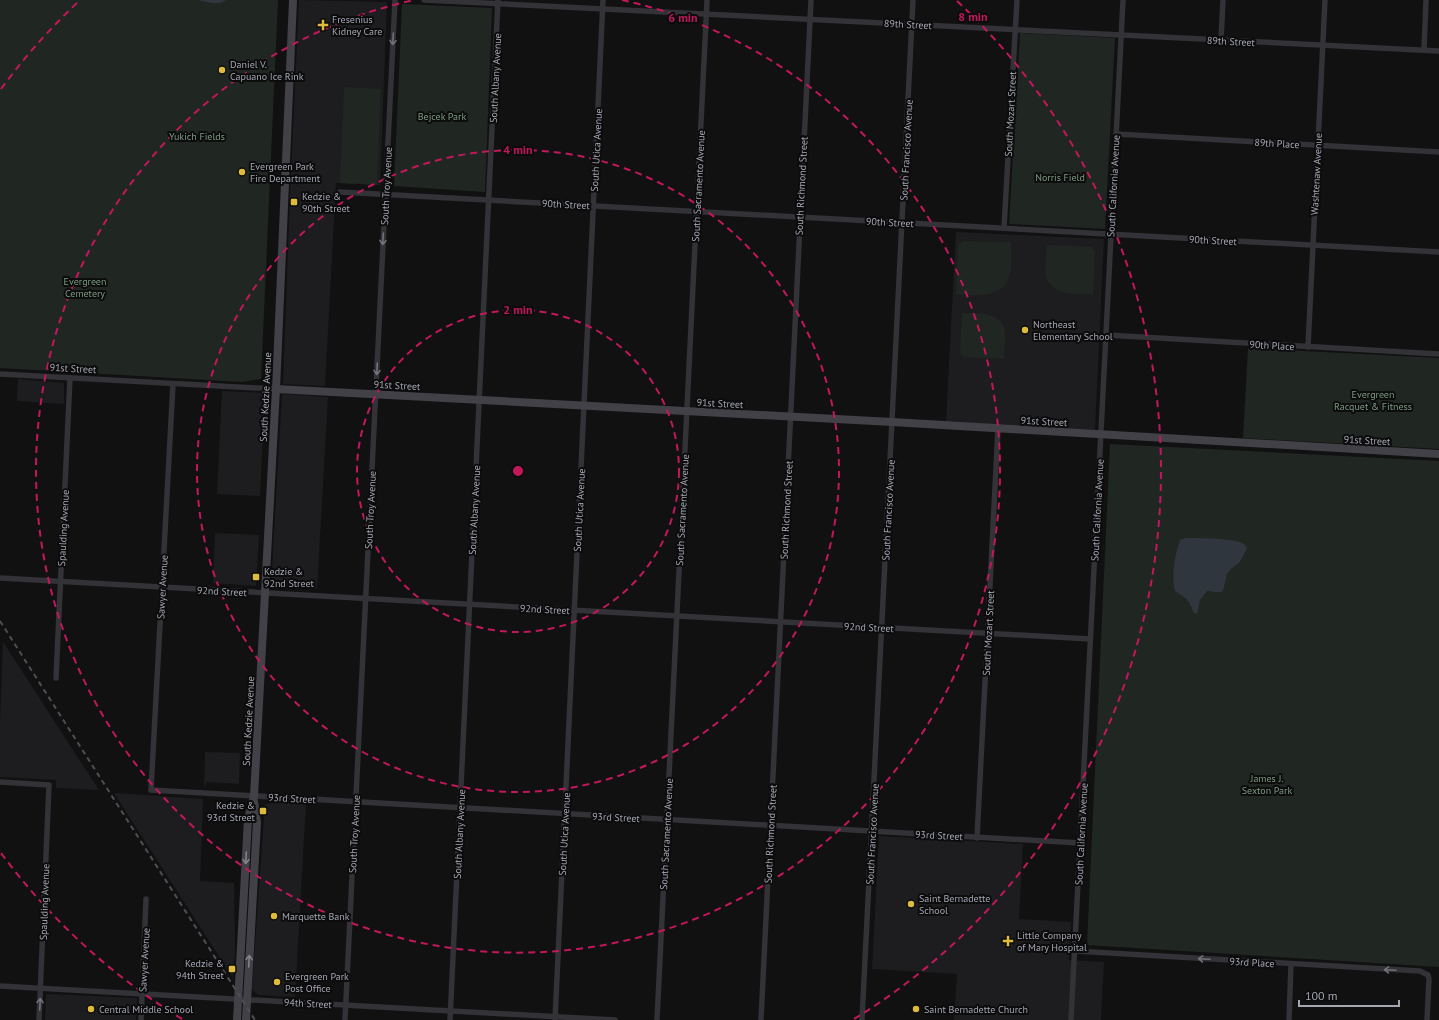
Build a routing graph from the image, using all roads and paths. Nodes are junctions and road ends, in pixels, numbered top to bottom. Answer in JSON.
{"nodes":[{"id":1,"x":293,"y":0,"type":"edge"},
{"id":2,"x":395,"y":0,"type":"edge"},
{"id":3,"x":424,"y":0,"type":"edge"},
{"id":4,"x":604,"y":0,"type":"edge"},
{"id":5,"x":707,"y":0,"type":"edge"},
{"id":6,"x":811,"y":0,"type":"edge"},
{"id":7,"x":913,"y":0,"type":"edge"},
{"id":8,"x":1017,"y":0,"type":"edge"},
{"id":9,"x":1123,"y":0,"type":"edge"},
{"id":10,"x":1223,"y":0,"type":"edge"},
{"id":11,"x":1325,"y":0,"type":"edge"},
{"id":12,"x":1426,"y":0,"type":"edge"},
{"id":13,"x":498,"y":2,"type":"edge"},
{"id":14,"x":603,"y":9,"type":"junction"},
{"id":15,"x":706,"y":14,"type":"junction"},
{"id":16,"x":810,"y":19,"type":"junction"},
{"id":17,"x":912,"y":24,"type":"junction"},
{"id":18,"x":1015,"y":30,"type":"junction"},
{"id":19,"x":1121,"y":35,"type":"junction"},
{"id":20,"x":1221,"y":40,"type":"junction"},
{"id":21,"x":1322,"y":45,"type":"junction"},
{"id":22,"x":1424,"y":50,"type":"junction"},
{"id":23,"x":1439,"y":51,"type":"edge"},
{"id":24,"x":1116,"y":134,"type":"junction"},
{"id":25,"x":1318,"y":146,"type":"junction"},
{"id":26,"x":1439,"y":152,"type":"edge"},
{"id":27,"x":340,"y":192,"type":"dead end"},
{"id":28,"x":385,"y":194,"type":"junction"},
{"id":29,"x":489,"y":200,"type":"junction"},
{"id":30,"x":594,"y":206,"type":"junction"},
{"id":31,"x":697,"y":211,"type":"junction"},
{"id":32,"x":800,"y":217,"type":"junction"},
{"id":33,"x":902,"y":223,"type":"junction"},
{"id":34,"x":1004,"y":228,"type":"junction"},
{"id":35,"x":1111,"y":234,"type":"junction"},
{"id":36,"x":1313,"y":246,"type":"junction"},
{"id":37,"x":1439,"y":252,"type":"edge"},
{"id":38,"x":1106,"y":335,"type":"junction"},
{"id":39,"x":1308,"y":347,"type":"junction"},
{"id":40,"x":1439,"y":354,"type":"edge"},
{"id":41,"x":0,"y":374,"type":"edge"},
{"id":42,"x":70,"y":378,"type":"junction"},
{"id":43,"x":172,"y":384,"type":"junction"},
{"id":44,"x":276,"y":389,"type":"junction"},
{"id":45,"x":376,"y":394,"type":"junction"},
{"id":46,"x":479,"y":400,"type":"junction"},
{"id":47,"x":584,"y":405,"type":"junction"},
{"id":48,"x":687,"y":411,"type":"junction"},
{"id":49,"x":790,"y":416,"type":"junction"},
{"id":50,"x":892,"y":422,"type":"junction"},
{"id":51,"x":998,"y":428,"type":"junction"},
{"id":52,"x":1101,"y":434,"type":"junction"},
{"id":53,"x":1439,"y":454,"type":"edge"},
{"id":54,"x":0,"y":578,"type":"edge"},
{"id":55,"x":60,"y":582,"type":"junction"},
{"id":56,"x":162,"y":587,"type":"junction"},
{"id":57,"x":265,"y":593,"type":"junction"},
{"id":58,"x":366,"y":599,"type":"junction"},
{"id":59,"x":470,"y":604,"type":"junction"},
{"id":60,"x":575,"y":610,"type":"junction"},
{"id":61,"x":677,"y":616,"type":"junction"},
{"id":62,"x":780,"y":622,"type":"junction"},
{"id":63,"x":882,"y":627,"type":"junction"},
{"id":64,"x":988,"y":633,"type":"junction"},
{"id":65,"x":1090,"y":639,"type":"junction"},
{"id":66,"x":56,"y":678,"type":"dead end"},
{"id":67,"x":0,"y":782,"type":"edge"},
{"id":68,"x":151,"y":790,"type":"joint"},
{"id":69,"x":254,"y":796,"type":"junction"},
{"id":70,"x":356,"y":802,"type":"junction"},
{"id":71,"x":460,"y":808,"type":"junction"},
{"id":72,"x":565,"y":814,"type":"junction"},
{"id":73,"x":667,"y":820,"type":"junction"},
{"id":74,"x":770,"y":826,"type":"junction"},
{"id":75,"x":872,"y":831,"type":"junction"},
{"id":76,"x":977,"y":838,"type":"junction"},
{"id":77,"x":1080,"y":843,"type":"junction"},
{"id":78,"x":146,"y":899,"type":"dead end"},
{"id":79,"x":1075,"y":952,"type":"junction"},
{"id":80,"x":1291,"y":964,"type":"junction"},
{"id":81,"x":0,"y":986,"type":"edge"},
{"id":82,"x":41,"y":988,"type":"junction"},
{"id":83,"x":142,"y":994,"type":"junction"},
{"id":84,"x":238,"y":999,"type":"junction"},
{"id":85,"x":247,"y":1000,"type":"junction"},
{"id":86,"x":346,"y":1005,"type":"junction"},
{"id":87,"x":450,"y":1011,"type":"junction"},
{"id":88,"x":555,"y":1018,"type":"edge"},
{"id":89,"x":39,"y":1020,"type":"edge"},
{"id":90,"x":141,"y":1020,"type":"edge"},
{"id":91,"x":237,"y":1020,"type":"edge"},
{"id":92,"x":246,"y":1020,"type":"edge"},
{"id":93,"x":345,"y":1020,"type":"edge"},
{"id":94,"x":450,"y":1020,"type":"edge"},
{"id":95,"x":615,"y":1020,"type":"edge"},
{"id":96,"x":657,"y":1020,"type":"edge"},
{"id":97,"x":761,"y":1020,"type":"edge"},
{"id":98,"x":862,"y":1020,"type":"edge"},
{"id":99,"x":1071,"y":1020,"type":"edge"},
{"id":100,"x":1289,"y":1020,"type":"edge"},
{"id":101,"x":1427,"y":1020,"type":"edge"}],
"edges":[{"from":1,"to":44,"type":"main road","name":"South Kedzie Avenue"},
{"from":2,"to":28,"type":"street","name":"South Troy Avenue","one_way":true},
{"from":3,"to":13,"type":"street","name":"89th Street"},
{"from":4,"to":14,"type":"street","name":"South Utica Avenue"},
{"from":5,"to":15,"type":"street","name":"South Sacramento Avenue"},
{"from":6,"to":16,"type":"street","name":"South Richmond Street"},
{"from":7,"to":17,"type":"street","name":"South Francisco Avenue"},
{"from":8,"to":18,"type":"street","name":"South Mozart Street"},
{"from":9,"to":19,"type":"street","name":"South California Avenue"},
{"from":10,"to":20,"type":"street"},
{"from":11,"to":21,"type":"street","name":"Washtenaw Avenue"},
{"from":12,"to":22,"type":"street"},
{"from":13,"to":14,"type":"street","name":"89th Street"},
{"from":13,"to":29,"type":"street","name":"South Albany Avenue"},
{"from":14,"to":15,"type":"street","name":"89th Street"},
{"from":14,"to":30,"type":"street","name":"South Utica Avenue"},
{"from":15,"to":16,"type":"street","name":"89th Street"},
{"from":15,"to":31,"type":"street","name":"South Sacramento Avenue"},
{"from":16,"to":17,"type":"street","name":"89th Street"},
{"from":16,"to":32,"type":"street","name":"South Richmond Street"},
{"from":17,"to":18,"type":"street","name":"89th Street"},
{"from":17,"to":33,"type":"street","name":"South Francisco Avenue"},
{"from":18,"to":19,"type":"street","name":"89th Street"},
{"from":18,"to":34,"type":"street","name":"South Mozart Street"},
{"from":19,"to":20,"type":"street","name":"89th Street"},
{"from":19,"to":24,"type":"street","name":"South California Avenue"},
{"from":20,"to":21,"type":"street","name":"89th Street"},
{"from":21,"to":22,"type":"street","name":"89th Street"},
{"from":21,"to":25,"type":"street","name":"Washtenaw Avenue"},
{"from":22,"to":23,"type":"street","name":"89th Street"},
{"from":24,"to":25,"type":"street","name":"89th Place"},
{"from":24,"to":35,"type":"street","name":"South California Avenue"},
{"from":25,"to":26,"type":"street","name":"89th Place"},
{"from":25,"to":36,"type":"street","name":"Washtenaw Avenue"},
{"from":27,"to":28,"type":"street","name":"90th Street"},
{"from":28,"to":29,"type":"street","name":"90th Street"},
{"from":28,"to":45,"type":"street","name":"South Troy Avenue","one_way":true},
{"from":29,"to":30,"type":"street","name":"90th Street"},
{"from":29,"to":46,"type":"street","name":"South Albany Avenue"},
{"from":30,"to":31,"type":"street","name":"90th Street"},
{"from":30,"to":47,"type":"street","name":"South Utica Avenue"},
{"from":31,"to":32,"type":"street","name":"90th Street"},
{"from":31,"to":48,"type":"street","name":"South Sacramento Avenue"},
{"from":32,"to":33,"type":"street","name":"90th Street"},
{"from":32,"to":49,"type":"street","name":"South Richmond Street"},
{"from":33,"to":34,"type":"street","name":"90th Street"},
{"from":33,"to":50,"type":"street","name":"South Francisco Avenue"},
{"from":34,"to":35,"type":"street","name":"90th Street"},
{"from":35,"to":36,"type":"street","name":"90th Street"},
{"from":35,"to":38,"type":"street","name":"South California Avenue"},
{"from":36,"to":37,"type":"street","name":"90th Street"},
{"from":36,"to":39,"type":"street","name":"Washtenaw Avenue"},
{"from":38,"to":39,"type":"street","name":"90th Place"},
{"from":38,"to":52,"type":"street","name":"South California Avenue"},
{"from":39,"to":40,"type":"street","name":"90th Place"},
{"from":41,"to":42,"type":"street","name":"91st Street"},
{"from":42,"to":43,"type":"street","name":"91st Street"},
{"from":42,"to":55,"type":"street","name":"Spaulding Avenue"},
{"from":43,"to":44,"type":"street","name":"91st Street"},
{"from":43,"to":56,"type":"street","name":"Sawyer Avenue"},
{"from":44,"to":45,"type":"main road","name":"91st Street"},
{"from":44,"to":57,"type":"main road","name":"South Kedzie Avenue"},
{"from":45,"to":46,"type":"main road","name":"91st Street"},
{"from":45,"to":58,"type":"street","name":"South Troy Avenue"},
{"from":46,"to":47,"type":"main road","name":"91st Street"},
{"from":46,"to":59,"type":"street","name":"South Albany Avenue"},
{"from":47,"to":48,"type":"main road","name":"91st Street"},
{"from":47,"to":60,"type":"street","name":"South Utica Avenue"},
{"from":48,"to":49,"type":"main road","name":"91st Street"},
{"from":48,"to":61,"type":"street","name":"South Sacramento Avenue"},
{"from":49,"to":50,"type":"main road","name":"91st Street"},
{"from":49,"to":62,"type":"street","name":"South Richmond Street"},
{"from":50,"to":51,"type":"main road","name":"91st Street"},
{"from":50,"to":63,"type":"street","name":"South Francisco Avenue"},
{"from":51,"to":52,"type":"main road","name":"91st Street"},
{"from":51,"to":64,"type":"street","name":"South Mozart Street"},
{"from":52,"to":53,"type":"main road","name":"91st Street"},
{"from":52,"to":65,"type":"street","name":"South California Avenue"},
{"from":54,"to":55,"type":"street","name":"92nd Street"},
{"from":55,"to":56,"type":"street","name":"92nd Street"},
{"from":55,"to":66,"type":"street","name":"Spaulding Avenue"},
{"from":56,"to":57,"type":"street","name":"92nd Street"},
{"from":56,"to":68,"type":"street","name":"Sawyer Avenue"},
{"from":57,"to":58,"type":"street","name":"92nd Street"},
{"from":57,"to":69,"type":"main road","name":"South Kedzie Avenue"},
{"from":58,"to":59,"type":"street","name":"92nd Street"},
{"from":58,"to":70,"type":"street","name":"South Troy Avenue"},
{"from":59,"to":60,"type":"street","name":"92nd Street"},
{"from":59,"to":71,"type":"street","name":"South Albany Avenue"},
{"from":60,"to":61,"type":"street","name":"92nd Street"},
{"from":60,"to":72,"type":"street","name":"South Utica Avenue"},
{"from":61,"to":62,"type":"street","name":"92nd Street"},
{"from":61,"to":73,"type":"street","name":"South Sacramento Avenue"},
{"from":62,"to":63,"type":"street","name":"92nd Street"},
{"from":62,"to":74,"type":"street","name":"South Richmond Street"},
{"from":63,"to":64,"type":"street","name":"92nd Street"},
{"from":63,"to":75,"type":"street","name":"South Francisco Avenue"},
{"from":64,"to":65,"type":"street","name":"92nd Street"},
{"from":64,"to":76,"type":"street","name":"South Mozart Street"},
{"from":65,"to":77,"type":"street","name":"South California Avenue"},
{"from":67,"to":82,"type":"street","name":"Spaulding Avenue"},
{"from":68,"to":69,"type":"street","name":"93rd Street"},
{"from":69,"to":70,"type":"street","name":"93rd Street"},
{"from":69,"to":84,"type":"main road","name":"South Kedzie Avenue","one_way":true},
{"from":85,"to":69,"type":"main road","name":"South Kedzie Avenue","one_way":true},
{"from":70,"to":71,"type":"street","name":"93rd Street"},
{"from":70,"to":86,"type":"street","name":"South Troy Avenue"},
{"from":71,"to":72,"type":"street","name":"93rd Street"},
{"from":71,"to":87,"type":"street","name":"South Albany Avenue"},
{"from":72,"to":73,"type":"street","name":"93rd Street"},
{"from":72,"to":88,"type":"street","name":"South Utica Avenue"},
{"from":73,"to":74,"type":"street","name":"93rd Street"},
{"from":73,"to":96,"type":"street","name":"South Sacramento Avenue"},
{"from":74,"to":75,"type":"street","name":"93rd Street"},
{"from":74,"to":97,"type":"street","name":"South Richmond Street"},
{"from":75,"to":76,"type":"street","name":"93rd Street"},
{"from":75,"to":98,"type":"street","name":"South Francisco Avenue"},
{"from":76,"to":77,"type":"street","name":"93rd Street"},
{"from":77,"to":79,"type":"street","name":"South California Avenue"},
{"from":78,"to":83,"type":"street","name":"Sawyer Avenue"},
{"from":80,"to":79,"type":"street","name":"93rd Place","one_way":true},
{"from":79,"to":99,"type":"street","name":"South California Avenue"},
{"from":80,"to":100,"type":"street"},
{"from":101,"to":80,"type":"street","name":"93rd Place","one_way":true},
{"from":81,"to":82,"type":"street","name":"94th Street"},
{"from":82,"to":83,"type":"street","name":"94th Street"},
{"from":89,"to":82,"type":"street","name":"Spaulding Avenue","one_way":true},
{"from":83,"to":84,"type":"street","name":"94th Street"},
{"from":83,"to":90,"type":"street","name":"Sawyer Avenue"},
{"from":84,"to":85,"type":"street","name":"94th Street"},
{"from":84,"to":91,"type":"main road","name":"South Kedzie Avenue"},
{"from":85,"to":86,"type":"street","name":"94th Street"},
{"from":85,"to":92,"type":"main road","name":"South Kedzie Avenue"},
{"from":86,"to":87,"type":"street","name":"94th Street"},
{"from":86,"to":93,"type":"street","name":"South Troy Avenue"},
{"from":87,"to":88,"type":"street","name":"94th Street"},
{"from":87,"to":94,"type":"street","name":"South Albany Avenue"},
{"from":88,"to":95,"type":"street","name":"94th Street"}]}
